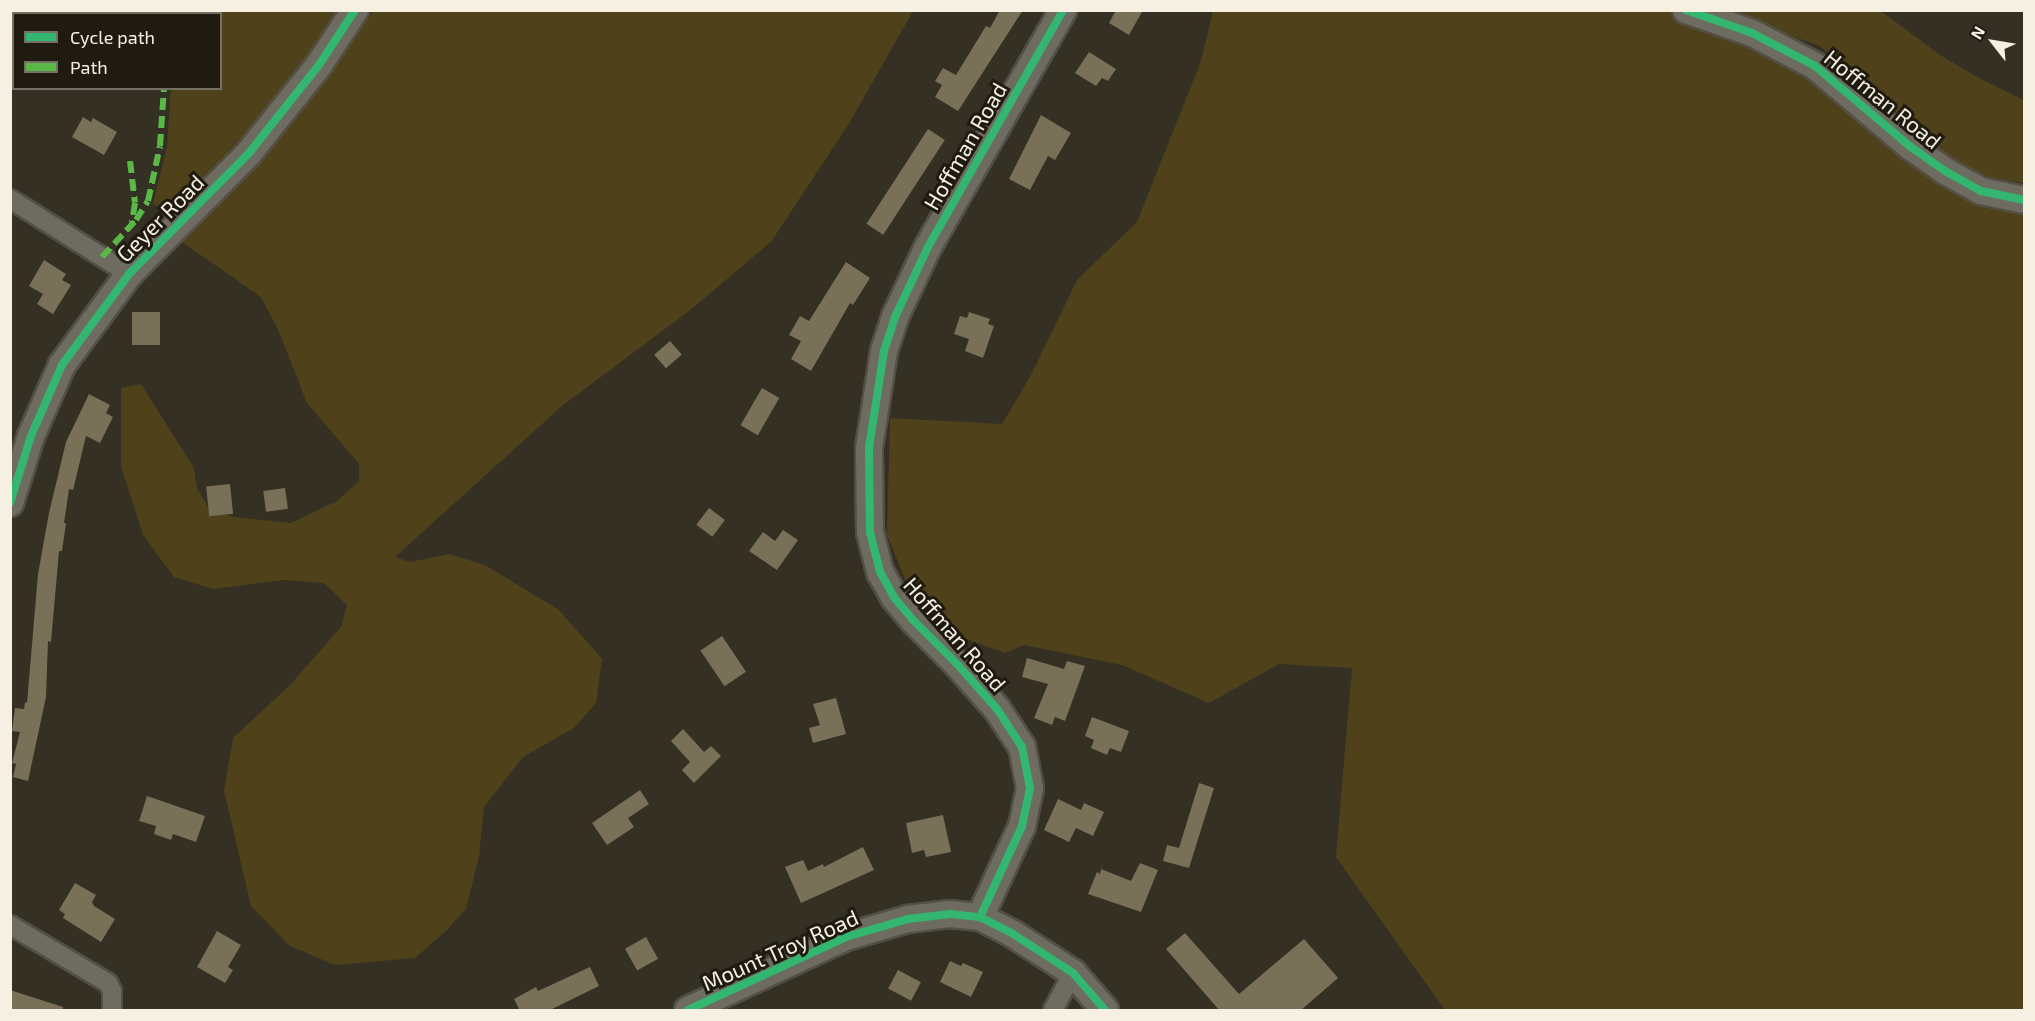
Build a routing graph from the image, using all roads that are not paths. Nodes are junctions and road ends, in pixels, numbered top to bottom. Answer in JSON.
{"nodes":[{"id":1,"x":355,"y":10,"type":"edge"},
{"id":2,"x":1063,"y":10,"type":"edge"},
{"id":3,"x":1686,"y":10,"type":"edge"},
{"id":4,"x":10,"y":199,"type":"edge"},
{"id":5,"x":2025,"y":200,"type":"edge"},
{"id":6,"x":129,"y":274,"type":"junction"},
{"id":7,"x":10,"y":503,"type":"edge"},
{"id":8,"x":980,"y":916,"type":"junction"},
{"id":9,"x":10,"y":925,"type":"edge"},
{"id":10,"x":1073,"y":973,"type":"junction"},
{"id":11,"x":112,"y":1011,"type":"edge"},
{"id":12,"x":688,"y":1011,"type":"edge"},
{"id":13,"x":1053,"y":1011,"type":"edge"},
{"id":14,"x":1105,"y":1011,"type":"edge"}],
"edges":[{"from":1,"to":6,"type":"street","name":"Geyer Road"},
{"from":2,"to":8,"type":"street","name":"Hoffman Road"},
{"from":3,"to":5,"type":"street","name":"Hoffman Road"},
{"from":4,"to":6,"type":"street","name":"Geyer Road"},
{"from":6,"to":7,"type":"street","name":"Geyer Road"},
{"from":8,"to":10,"type":"street","name":"Mount Troy Road"},
{"from":8,"to":12,"type":"street","name":"Mount Troy Road"},
{"from":9,"to":11,"type":"street"},
{"from":10,"to":13,"type":"street"},
{"from":10,"to":14,"type":"street","name":"Mount Troy Road"}]}
